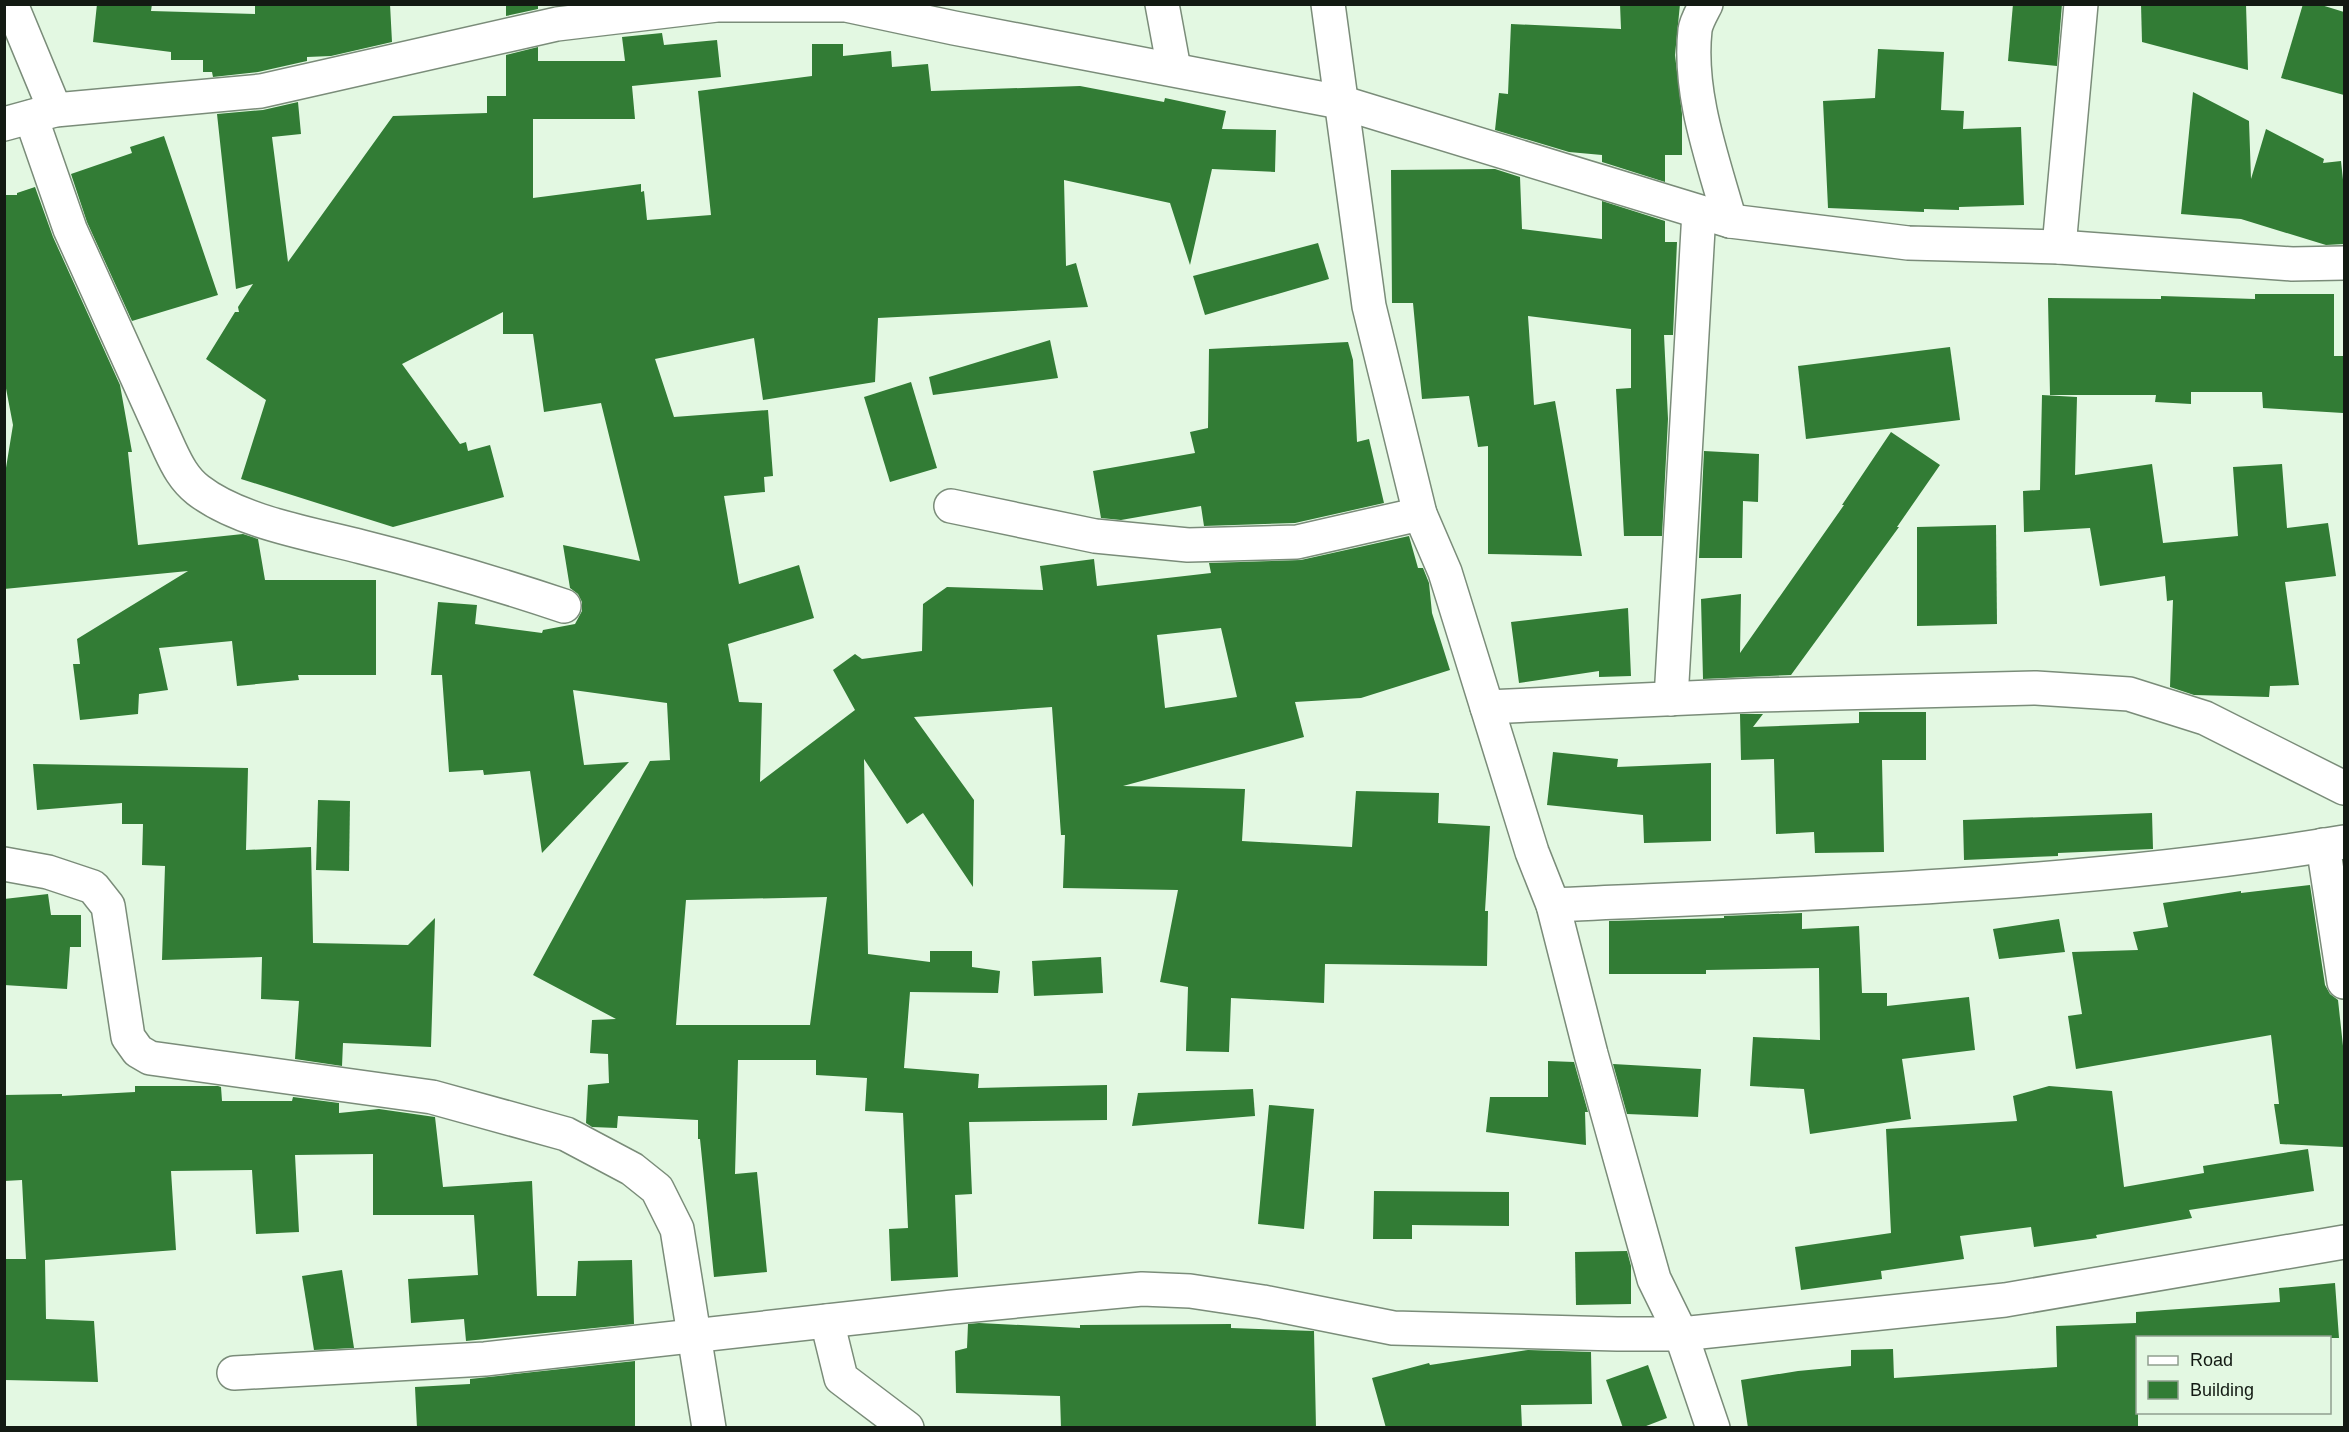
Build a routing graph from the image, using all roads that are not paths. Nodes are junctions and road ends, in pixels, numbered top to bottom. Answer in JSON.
{"nodes":[{"id":1,"x":11,"y":4,"type":"edge"},
{"id":2,"x":1162,"y":4,"type":"edge"},
{"id":3,"x":1328,"y":4,"type":"edge"},
{"id":4,"x":1706,"y":4,"type":"edge"},
{"id":5,"x":2081,"y":4,"type":"edge"},
{"id":6,"x":1174,"y":69,"type":"junction"},
{"id":7,"x":1340,"y":102,"type":"junction"},
{"id":8,"x":30,"y":117,"type":"edge"},
{"id":9,"x":1699,"y":212,"type":"junction"},
{"id":10,"x":1730,"y":221,"type":"junction"},
{"id":11,"x":2059,"y":247,"type":"junction"},
{"id":12,"x":2344,"y":263,"type":"edge"},
{"id":13,"x":951,"y":506,"type":"dead end"},
{"id":14,"x":1420,"y":514,"type":"junction"},
{"id":15,"x":564,"y":606,"type":"dead end"},
{"id":16,"x":1671,"y":699,"type":"junction"},
{"id":17,"x":1488,"y":707,"type":"junction"},
{"id":18,"x":2344,"y":788,"type":"edge"},
{"id":19,"x":2334,"y":844,"type":"edge"},
{"id":20,"x":4,"y":864,"type":"edge"},
{"id":21,"x":1553,"y":905,"type":"junction"},
{"id":22,"x":2344,"y":982,"type":"edge"},
{"id":23,"x":2344,"y":1242,"type":"edge"},
{"id":24,"x":827,"y":1321,"type":"junction"},
{"id":25,"x":1681,"y":1334,"type":"junction"},
{"id":26,"x":696,"y":1336,"type":"junction"},
{"id":27,"x":234,"y":1373,"type":"dead end"},
{"id":28,"x":709,"y":1428,"type":"edge"},
{"id":29,"x":907,"y":1428,"type":"edge"},
{"id":30,"x":1713,"y":1428,"type":"edge"}],
"edges":[{"from":1,"to":8,"type":"street"},
{"from":2,"to":6,"type":"street"},
{"from":3,"to":7,"type":"street"},
{"from":4,"to":10,"type":"street"},
{"from":5,"to":11,"type":"street"},
{"from":6,"to":7,"type":"street"},
{"from":6,"to":8,"type":"street"},
{"from":7,"to":9,"type":"street"},
{"from":7,"to":14,"type":"street"},
{"from":8,"to":15,"type":"street"},
{"from":9,"to":10,"type":"street"},
{"from":9,"to":16,"type":"street"},
{"from":10,"to":11,"type":"street"},
{"from":11,"to":12,"type":"street"},
{"from":13,"to":14,"type":"street"},
{"from":14,"to":17,"type":"street"},
{"from":16,"to":17,"type":"street"},
{"from":16,"to":18,"type":"street"},
{"from":17,"to":21,"type":"street"},
{"from":19,"to":21,"type":"street"},
{"from":19,"to":22,"type":"street"},
{"from":20,"to":26,"type":"street"},
{"from":21,"to":25,"type":"street"},
{"from":23,"to":25,"type":"street"},
{"from":24,"to":25,"type":"street"},
{"from":24,"to":26,"type":"street"},
{"from":24,"to":29,"type":"street"},
{"from":25,"to":30,"type":"street"},
{"from":26,"to":27,"type":"street"},
{"from":26,"to":28,"type":"street"}]}
